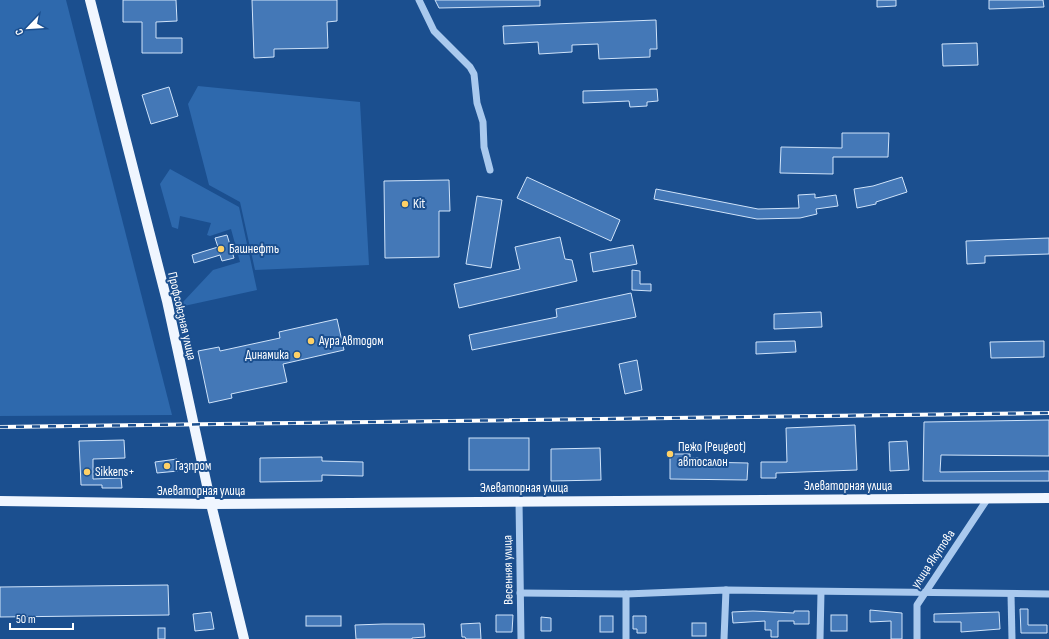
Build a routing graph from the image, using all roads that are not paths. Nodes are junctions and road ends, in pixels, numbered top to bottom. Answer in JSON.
{"nodes":[{"id":1,"x":90,"y":0,"type":"edge"},
{"id":2,"x":419,"y":0,"type":"edge"},
{"id":3,"x":490,"y":170,"type":"dead end"},
{"id":4,"x":988,"y":498,"type":"junction"},
{"id":5,"x":1049,"y":498,"type":"edge"},
{"id":6,"x":0,"y":501,"type":"edge"},
{"id":7,"x":519,"y":501,"type":"junction"},
{"id":8,"x":211,"y":504,"type":"junction"},
{"id":9,"x":726,"y":590,"type":"junction"},
{"id":10,"x":520,"y":592,"type":"junction"},
{"id":11,"x":821,"y":592,"type":"junction"},
{"id":12,"x":626,"y":594,"type":"junction"},
{"id":13,"x":925,"y":594,"type":"junction"},
{"id":14,"x":1011,"y":594,"type":"junction"},
{"id":15,"x":1049,"y":594,"type":"edge"},
{"id":16,"x":244,"y":639,"type":"edge"},
{"id":17,"x":521,"y":639,"type":"edge"},
{"id":18,"x":626,"y":639,"type":"edge"},
{"id":19,"x":724,"y":639,"type":"edge"},
{"id":20,"x":820,"y":639,"type":"edge"},
{"id":21,"x":917,"y":639,"type":"edge"},
{"id":22,"x":1012,"y":639,"type":"edge"}],
"edges":[{"from":1,"to":8,"type":"main road","name":"Профсоюзная улица"},
{"from":2,"to":3,"type":"street"},
{"from":4,"to":5,"type":"main road","name":"Элеваторная улица"},
{"from":4,"to":7,"type":"main road","name":"Элеваторная улица"},
{"from":4,"to":13,"type":"street","name":"улица Якутова"},
{"from":6,"to":8,"type":"main road","name":"Элеваторная улица"},
{"from":7,"to":8,"type":"main road","name":"Элеваторная улица"},
{"from":7,"to":10,"type":"street","name":"Весенняя улица"},
{"from":8,"to":16,"type":"main road","name":"Профсоюзная улица"},
{"from":9,"to":11,"type":"street"},
{"from":9,"to":12,"type":"street"},
{"from":9,"to":19,"type":"street"},
{"from":10,"to":12,"type":"street"},
{"from":10,"to":17,"type":"street","name":"Весенняя улица"},
{"from":11,"to":13,"type":"street"},
{"from":11,"to":20,"type":"street"},
{"from":12,"to":18,"type":"street"},
{"from":13,"to":14,"type":"street"},
{"from":13,"to":21,"type":"street","name":"улица Якутова"},
{"from":14,"to":15,"type":"street"},
{"from":14,"to":22,"type":"street"}]}
